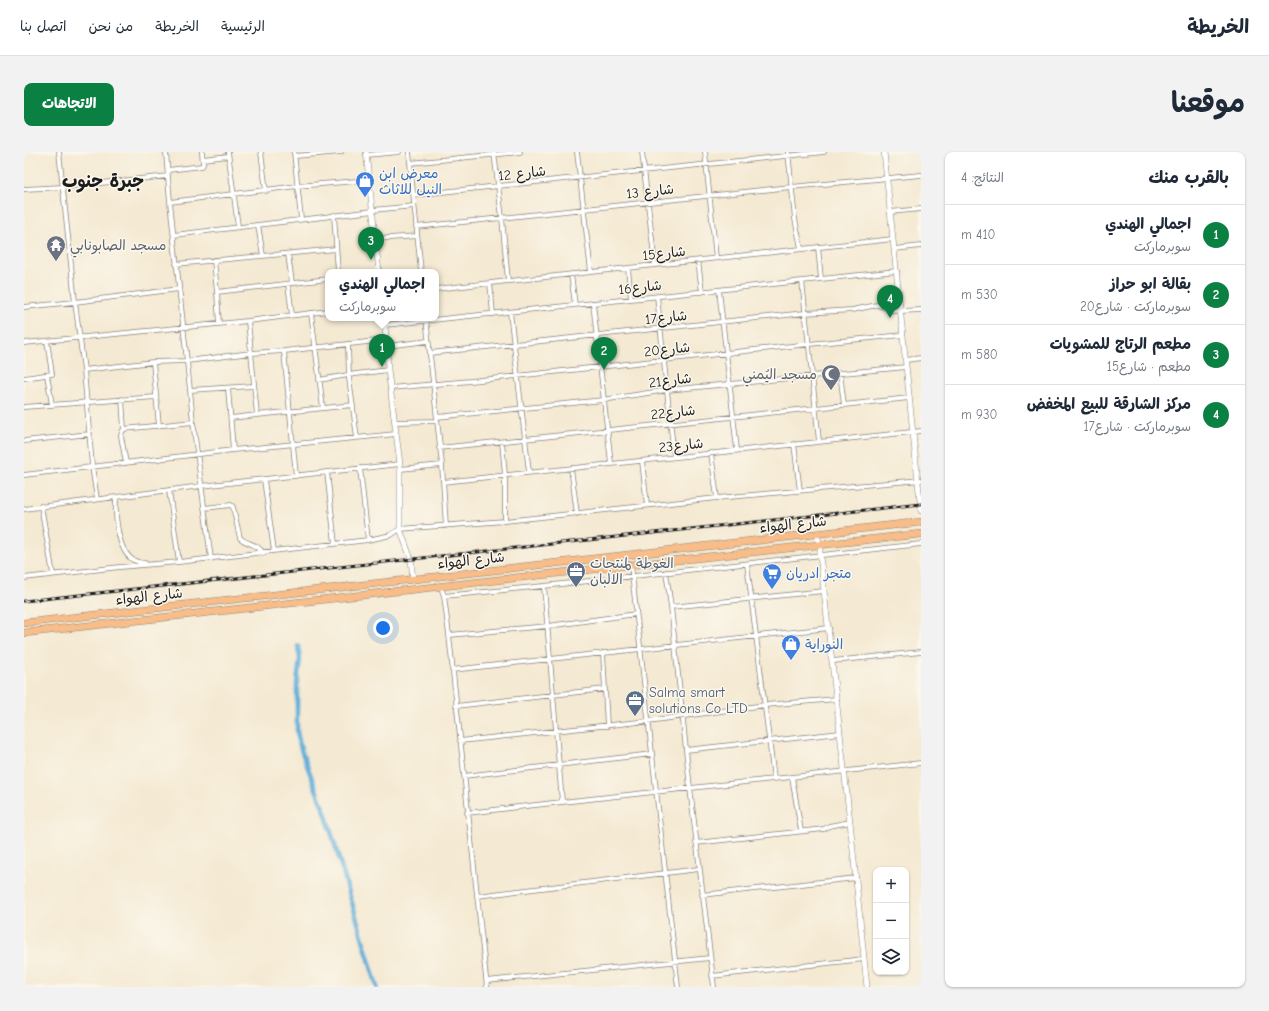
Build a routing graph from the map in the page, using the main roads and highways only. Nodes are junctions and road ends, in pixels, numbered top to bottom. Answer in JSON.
{"nodes":[{"id":1,"x":921,"y":522,"type":"edge"},
{"id":2,"x":921,"y":534,"type":"edge"},
{"id":3,"x":24,"y":623,"type":"edge"},
{"id":4,"x":24,"y":633,"type":"edge"}],
"edges":[{"from":1,"to":3,"type":"highway","name":"شارع الهواء"},
{"from":2,"to":4,"type":"highway","name":"شارع الهواء"}]}
